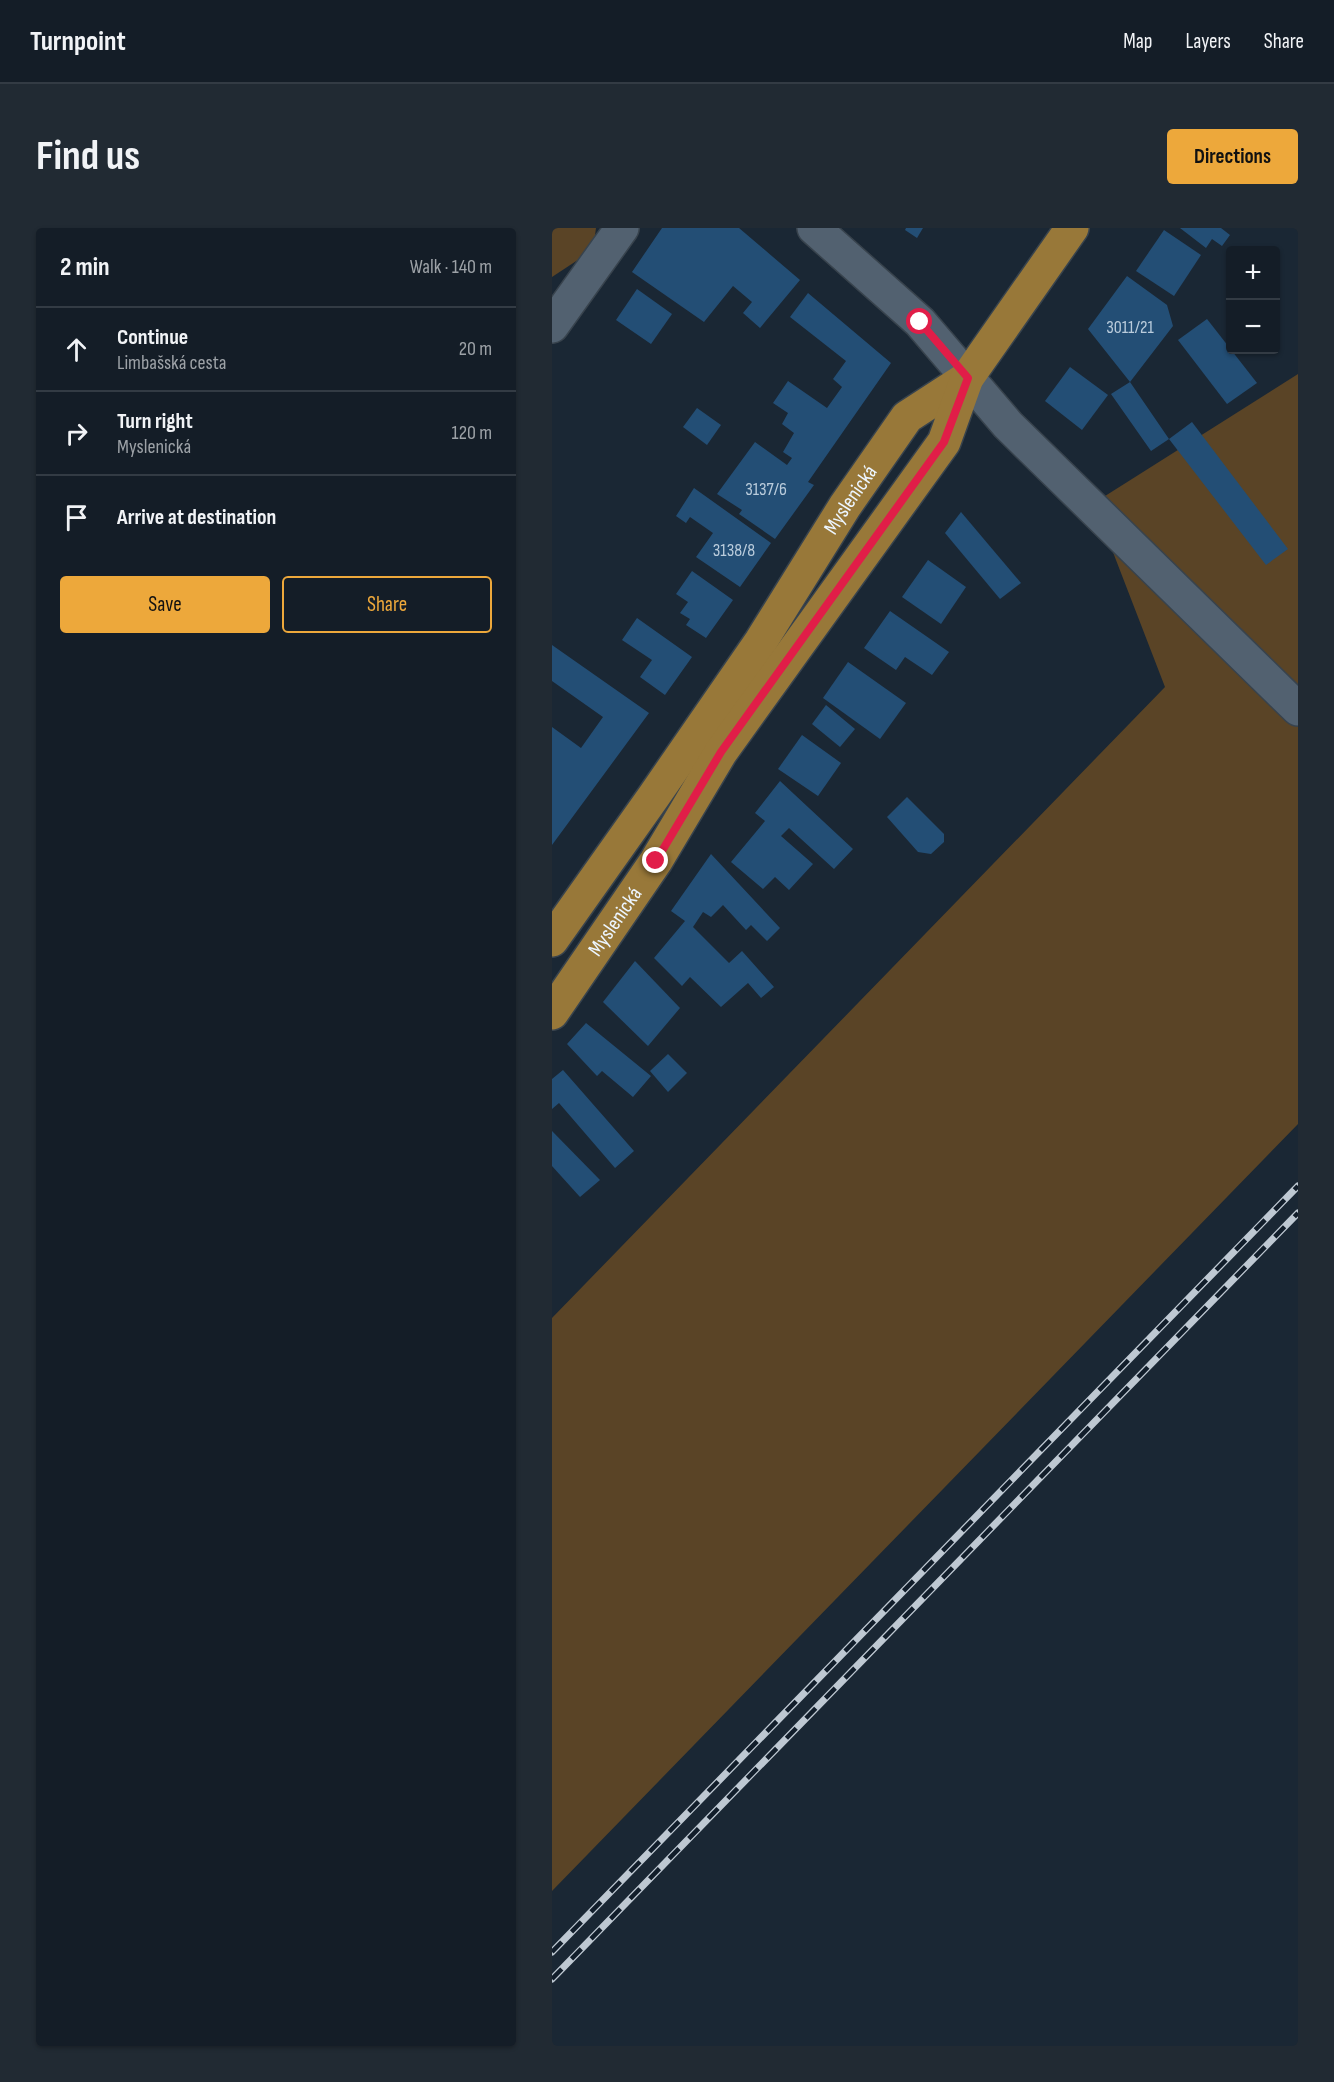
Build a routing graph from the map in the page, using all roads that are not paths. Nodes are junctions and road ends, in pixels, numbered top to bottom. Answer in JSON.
{"nodes":[{"id":1,"x":622,"y":228,"type":"edge"},
{"id":2,"x":814,"y":228,"type":"edge"},
{"id":3,"x":1072,"y":228,"type":"edge"},
{"id":4,"x":552,"y":326,"type":"edge"},
{"id":5,"x":968,"y":378,"type":"junction"},
{"id":6,"x":1298,"y":709,"type":"edge"},
{"id":7,"x":552,"y":940,"type":"edge"},
{"id":8,"x":552,"y":1013,"type":"edge"}],
"edges":[{"from":1,"to":4,"type":"street"},
{"from":2,"to":5,"type":"street"},
{"from":3,"to":5,"type":"main road","name":"Myslenická"},
{"from":5,"to":6,"type":"street"},
{"from":5,"to":7,"type":"main road","name":"Myslenická"},
{"from":5,"to":8,"type":"main road","name":"Myslenická"}]}
